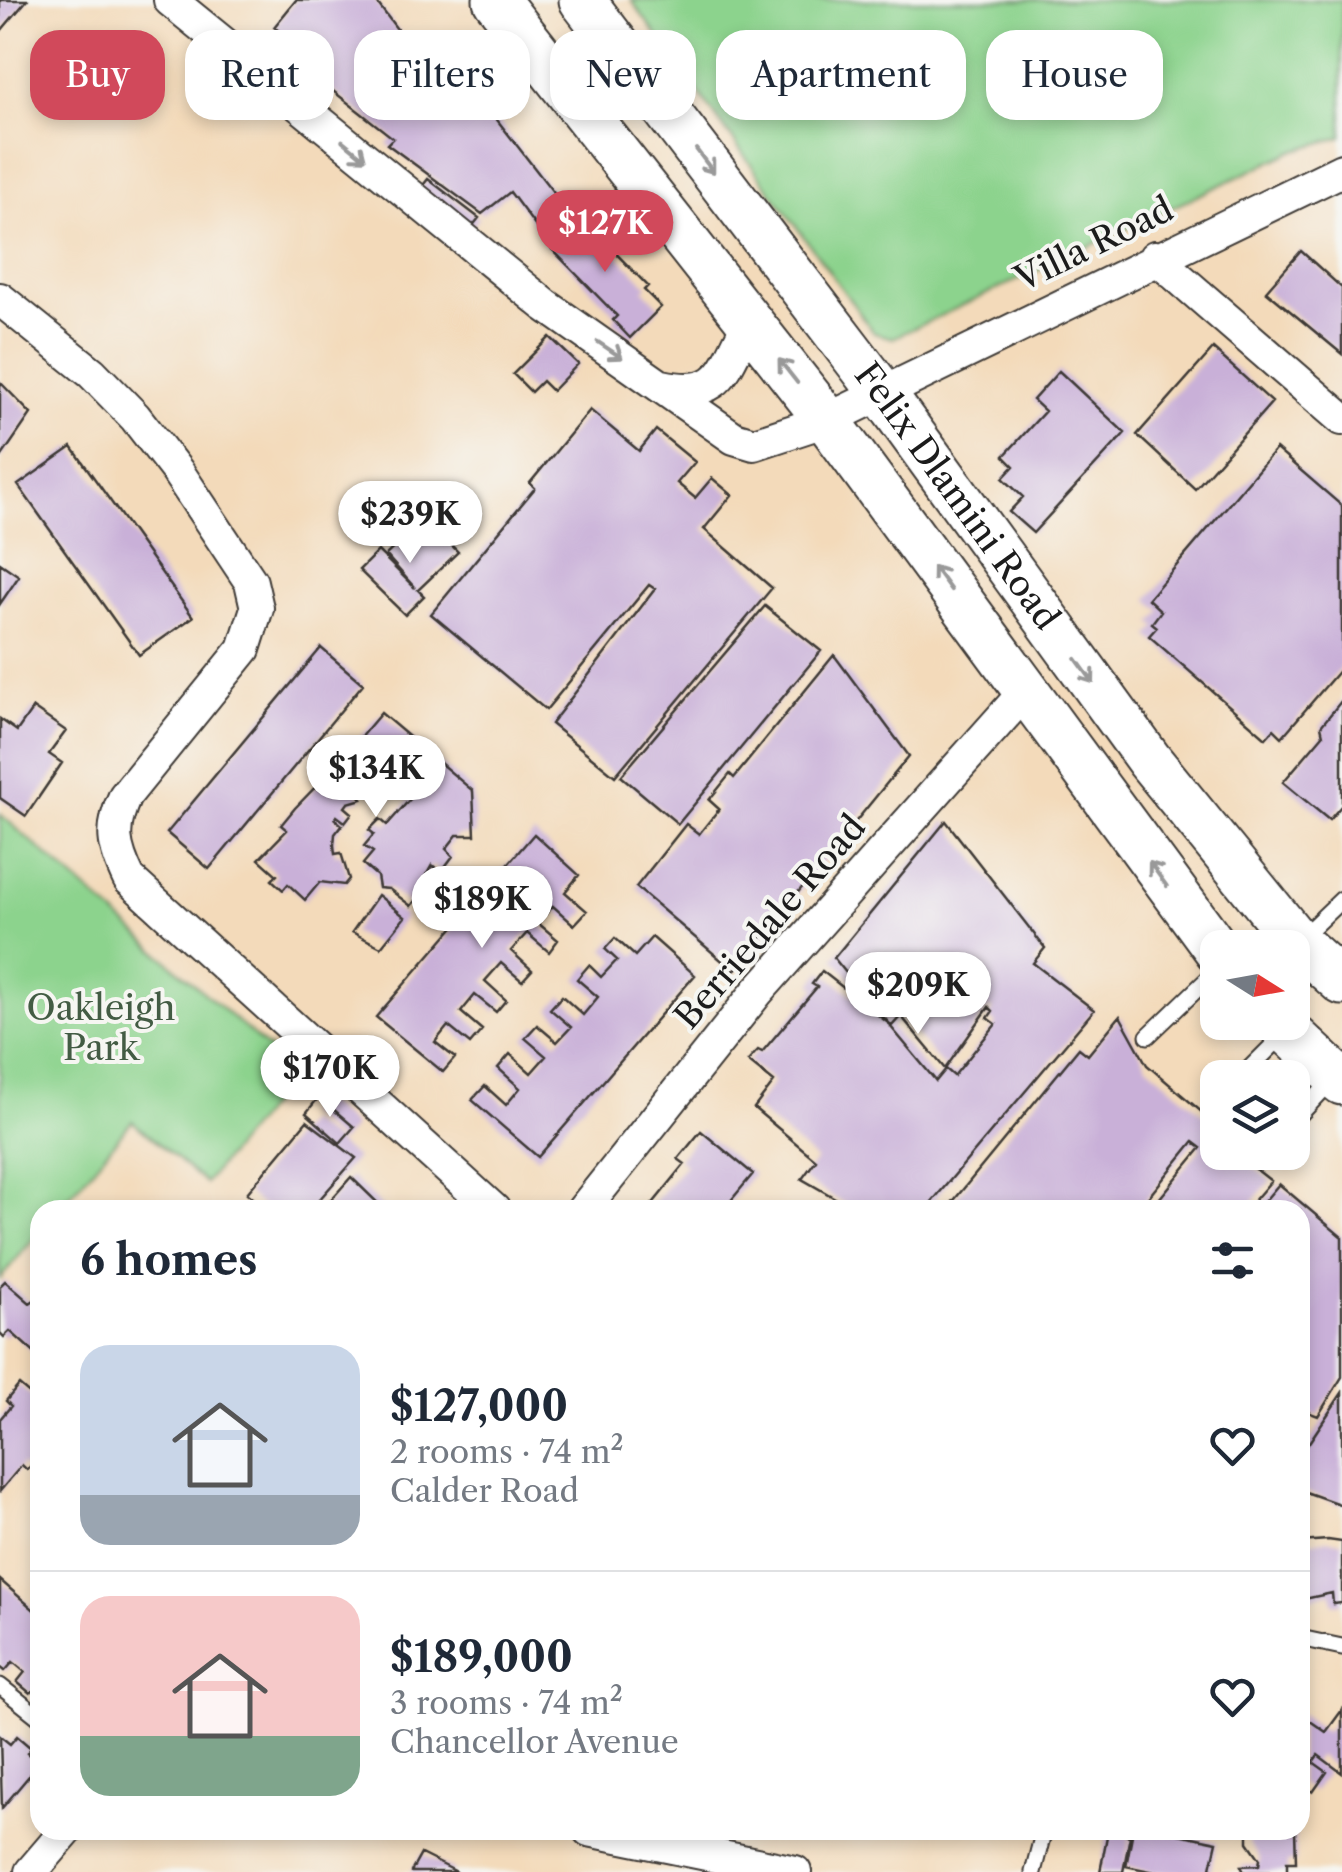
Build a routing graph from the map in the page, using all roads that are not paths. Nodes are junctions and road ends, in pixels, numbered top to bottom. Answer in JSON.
{"nodes":[{"id":1,"x":170,"y":0,"type":"edge"},
{"id":2,"x":496,"y":0,"type":"edge"},
{"id":3,"x":582,"y":0,"type":"edge"},
{"id":4,"x":1342,"y":170,"type":"edge"},
{"id":5,"x":1155,"y":257,"type":"junction"},
{"id":6,"x":0,"y":299,"type":"edge"},
{"id":7,"x":750,"y":321,"type":"junction"},
{"id":8,"x":662,"y":386,"type":"junction"},
{"id":9,"x":883,"y":394,"type":"junction"},
{"id":10,"x":1342,"y":419,"type":"edge"},
{"id":11,"x":827,"y":420,"type":"junction"},
{"id":12,"x":1025,"y":692,"type":"junction"},
{"id":13,"x":1342,"y":899,"type":"edge"},
{"id":14,"x":1202,"y":930,"type":"edge"},
{"id":15,"x":1287,"y":930,"type":"edge"},
{"id":16,"x":1310,"y":930,"type":"edge"},
{"id":17,"x":1310,"y":954,"type":"edge"},
{"id":18,"x":1342,"y":982,"type":"edge"},
{"id":19,"x":1200,"y":986,"type":"edge"},
{"id":20,"x":1148,"y":1036,"type":"dead end"},
{"id":21,"x":1272,"y":1040,"type":"edge"},
{"id":22,"x":1297,"y":1040,"type":"edge"},
{"id":23,"x":1255,"y":1060,"type":"edge"},
{"id":24,"x":1339,"y":1079,"type":"edge"},
{"id":25,"x":1310,"y":1106,"type":"edge"},
{"id":26,"x":483,"y":1200,"type":"edge"},
{"id":27,"x":591,"y":1200,"type":"edge"},
{"id":28,"x":1310,"y":1640,"type":"edge"},
{"id":29,"x":1342,"y":1647,"type":"edge"},
{"id":30,"x":0,"y":1686,"type":"edge"},
{"id":31,"x":30,"y":1710,"type":"edge"},
{"id":32,"x":59,"y":1840,"type":"edge"},
{"id":33,"x":638,"y":1840,"type":"edge"},
{"id":34,"x":1041,"y":1840,"type":"edge"},
{"id":35,"x":32,"y":1872,"type":"edge"},
{"id":36,"x":796,"y":1872,"type":"edge"},
{"id":37,"x":1033,"y":1872,"type":"edge"}],
"edges":[{"from":1,"to":8,"type":"street","one_way":true},
{"from":2,"to":7,"type":"main road","name":"Felix Dlamini Road"},
{"from":3,"to":9,"type":"main road","name":"Felix Dlamini Road","one_way":true},
{"from":4,"to":5,"type":"street","name":"Villa Road"},
{"from":5,"to":9,"type":"street","name":"Villa Road"},
{"from":5,"to":10,"type":"street"},
{"from":6,"to":26,"type":"street"},
{"from":7,"to":8,"type":"street"},
{"from":11,"to":7,"type":"main road","name":"Felix Dlamini Road","one_way":true},
{"from":8,"to":11,"type":"street","name":"Villa Road"},
{"from":9,"to":11,"type":"street","name":"Villa Road"},
{"from":9,"to":15,"type":"main road","name":"Felix Dlamini Road","one_way":true},
{"from":12,"to":11,"type":"main road","name":"Felix Dlamini Road","one_way":true},
{"from":14,"to":12,"type":"main road","name":"Felix Dlamini Road","one_way":true},
{"from":12,"to":27,"type":"street","name":"Berriedale Road"},
{"from":13,"to":16,"type":"lane"},
{"from":17,"to":18,"type":"main road","name":"Felix Dlamini Road"},
{"from":19,"to":20,"type":"lane"},
{"from":21,"to":23,"type":"lane"},
{"from":22,"to":24,"type":"main road"},
{"from":24,"to":25,"type":"lane"},
{"from":28,"to":29,"type":"lane"},
{"from":30,"to":31,"type":"lane"},
{"from":32,"to":35,"type":"street"},
{"from":33,"to":36,"type":"street"},
{"from":34,"to":37,"type":"lane"}]}
